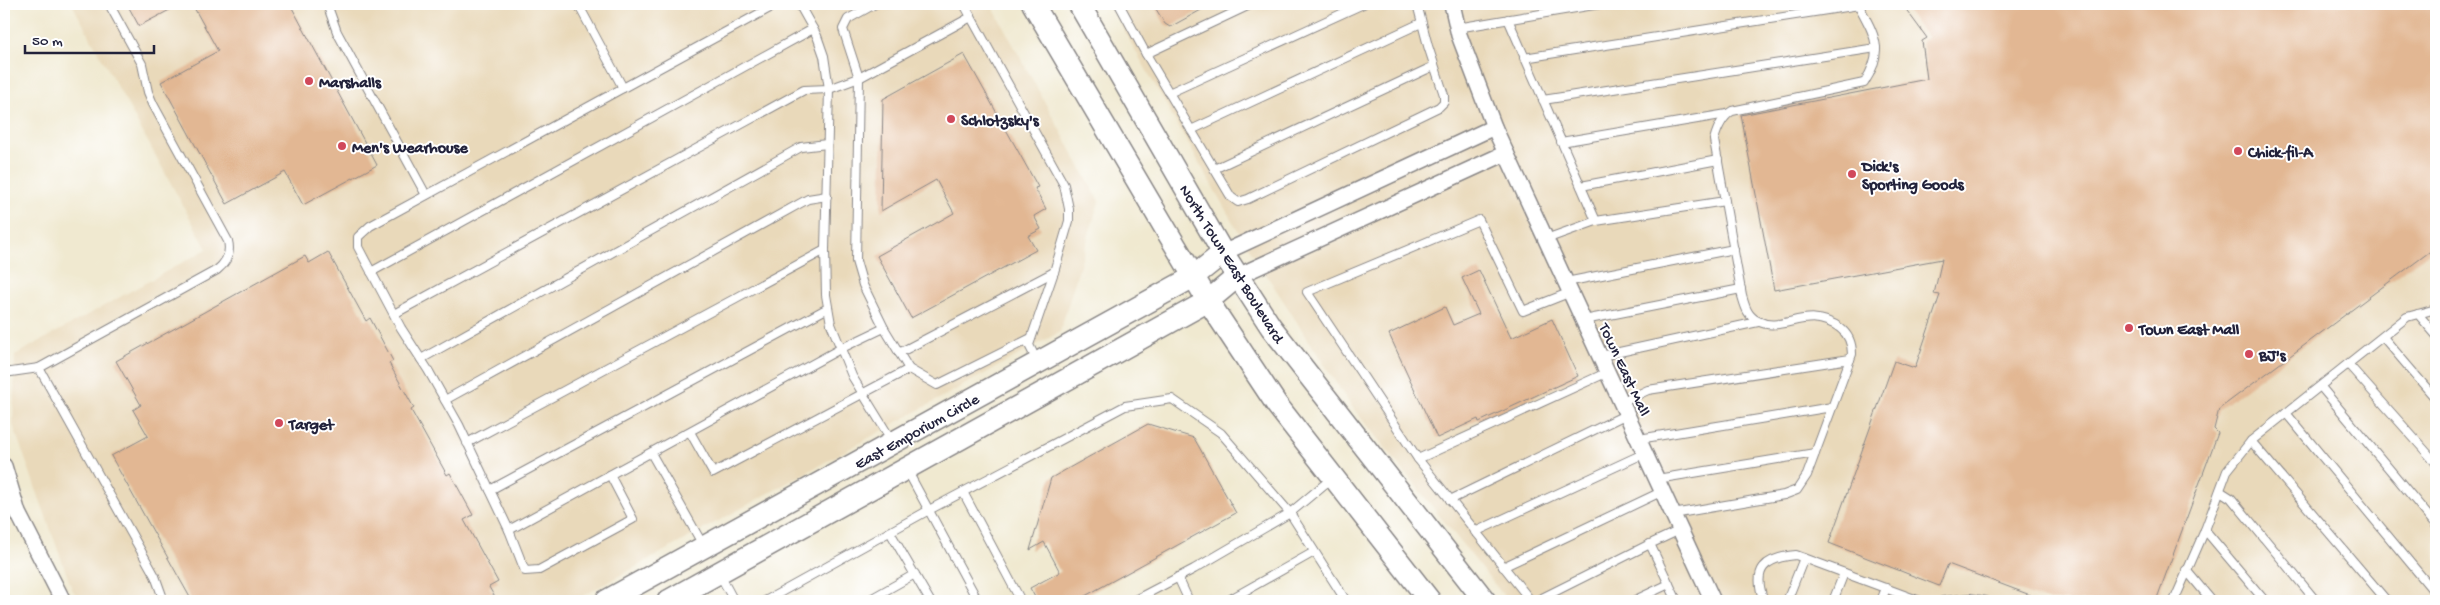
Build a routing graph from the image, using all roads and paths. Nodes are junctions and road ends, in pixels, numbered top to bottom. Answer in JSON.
{"nodes":[{"id":1,"x":109,"y":4,"type":"edge"},
{"id":2,"x":328,"y":4,"type":"edge"},
{"id":3,"x":580,"y":4,"type":"edge"},
{"id":4,"x":777,"y":4,"type":"edge"},
{"id":5,"x":799,"y":4,"type":"edge"},
{"id":6,"x":875,"y":4,"type":"edge"},
{"id":7,"x":964,"y":4,"type":"edge"},
{"id":8,"x":1033,"y":4,"type":"edge"},
{"id":9,"x":1079,"y":4,"type":"edge"},
{"id":10,"x":1119,"y":4,"type":"edge"},
{"id":11,"x":1252,"y":4,"type":"edge"},
{"id":12,"x":1363,"y":4,"type":"edge"},
{"id":13,"x":1417,"y":4,"type":"edge"},
{"id":14,"x":1452,"y":4,"type":"edge"},
{"id":15,"x":1600,"y":4,"type":"edge"},
{"id":16,"x":1858,"y":4,"type":"edge"},
{"id":17,"x":971,"y":17,"type":"junction"},
{"id":18,"x":1508,"y":19,"type":"junction"},
{"id":19,"x":1421,"y":23,"type":"junction"},
{"id":20,"x":1457,"y":28,"type":"junction"},
{"id":21,"x":813,"y":29,"type":"junction"},
{"id":22,"x":1876,"y":48,"type":"junction"},
{"id":23,"x":1146,"y":54,"type":"junction"},
{"id":24,"x":1524,"y":58,"type":"junction"},
{"id":25,"x":1434,"y":66,"type":"junction"},
{"id":26,"x":860,"y":78,"type":"junction"},
{"id":27,"x":623,"y":88,"type":"junction"},
{"id":28,"x":829,"y":89,"type":"junction"},
{"id":29,"x":1169,"y":93,"type":"junction"},
{"id":30,"x":1543,"y":100,"type":"junction"},
{"id":31,"x":1727,"y":114,"type":"junction"},
{"id":32,"x":1494,"y":128,"type":"junction"},
{"id":33,"x":1191,"y":130,"type":"junction"},
{"id":34,"x":1561,"y":142,"type":"junction"},
{"id":35,"x":827,"y":144,"type":"junction"},
{"id":36,"x":1506,"y":152,"type":"junction"},
{"id":37,"x":1718,"y":160,"type":"junction"},
{"id":38,"x":1214,"y":169,"type":"junction"},
{"id":39,"x":1581,"y":186,"type":"junction"},
{"id":40,"x":426,"y":195,"type":"junction"},
{"id":41,"x":827,"y":196,"type":"junction"},
{"id":42,"x":1725,"y":201,"type":"junction"},
{"id":43,"x":1596,"y":221,"type":"junction"},
{"id":44,"x":1546,"y":239,"type":"junction"},
{"id":45,"x":1734,"y":249,"type":"junction"},
{"id":46,"x":825,"y":250,"type":"junction"},
{"id":47,"x":1223,"y":254,"type":"junction"},
{"id":48,"x":371,"y":272,"type":"junction"},
{"id":49,"x":1054,"y":272,"type":"junction"},
{"id":50,"x":1238,"y":276,"type":"junction"},
{"id":51,"x":1193,"y":277,"type":"junction"},
{"id":52,"x":1569,"y":287,"type":"junction"},
{"id":53,"x":1741,"y":290,"type":"junction"},
{"id":54,"x":1208,"y":301,"type":"junction"},
{"id":55,"x":828,"y":308,"type":"junction"},
{"id":56,"x":2436,"y":309,"type":"edge"},
{"id":57,"x":394,"y":314,"type":"junction"},
{"id":58,"x":2418,"y":314,"type":"junction"},
{"id":59,"x":1584,"y":320,"type":"junction"},
{"id":60,"x":1758,"y":322,"type":"junction"},
{"id":61,"x":884,"y":328,"type":"junction"},
{"id":62,"x":2436,"y":335,"type":"edge"},
{"id":63,"x":2382,"y":337,"type":"junction"},
{"id":64,"x":1031,"y":338,"type":"junction"},
{"id":65,"x":840,"y":349,"type":"junction"},
{"id":66,"x":899,"y":353,"type":"junction"},
{"id":67,"x":1601,"y":356,"type":"junction"},
{"id":68,"x":421,"y":359,"type":"junction"},
{"id":69,"x":1850,"y":359,"type":"junction"},
{"id":70,"x":1038,"y":363,"type":"junction"},
{"id":71,"x":2348,"y":364,"type":"junction"},
{"id":72,"x":38,"y":368,"type":"junction"},
{"id":73,"x":909,"y":369,"type":"junction"},
{"id":74,"x":1608,"y":372,"type":"junction"},
{"id":75,"x":4,"y":373,"type":"edge"},
{"id":76,"x":2320,"y":387,"type":"junction"},
{"id":77,"x":863,"y":393,"type":"junction"},
{"id":78,"x":2436,"y":399,"type":"edge"},
{"id":79,"x":445,"y":400,"type":"junction"},
{"id":80,"x":1832,"y":407,"type":"junction"},
{"id":81,"x":1625,"y":408,"type":"junction"},
{"id":82,"x":2286,"y":413,"type":"junction"},
{"id":83,"x":690,"y":432,"type":"junction"},
{"id":84,"x":2251,"y":441,"type":"junction"},
{"id":85,"x":467,"y":442,"type":"junction"},
{"id":86,"x":892,"y":443,"type":"junction"},
{"id":87,"x":1642,"y":446,"type":"junction"},
{"id":88,"x":651,"y":453,"type":"junction"},
{"id":89,"x":1815,"y":453,"type":"junction"},
{"id":90,"x":1418,"y":459,"type":"junction"},
{"id":91,"x":2436,"y":464,"type":"edge"},
{"id":92,"x":4,"y":466,"type":"edge"},
{"id":93,"x":907,"y":470,"type":"junction"},
{"id":94,"x":610,"y":475,"type":"junction"},
{"id":95,"x":1333,"y":477,"type":"junction"},
{"id":96,"x":1660,"y":485,"type":"junction"},
{"id":97,"x":490,"y":490,"type":"junction"},
{"id":98,"x":2220,"y":491,"type":"junction"},
{"id":99,"x":963,"y":492,"type":"junction"},
{"id":100,"x":1450,"y":500,"type":"junction"},
{"id":101,"x":929,"y":510,"type":"junction"},
{"id":102,"x":1290,"y":513,"type":"junction"},
{"id":103,"x":1673,"y":514,"type":"junction"},
{"id":104,"x":2436,"y":525,"type":"edge"},
{"id":105,"x":509,"y":530,"type":"junction"},
{"id":106,"x":1680,"y":530,"type":"junction"},
{"id":107,"x":2205,"y":530,"type":"junction"},
{"id":108,"x":890,"y":532,"type":"junction"},
{"id":109,"x":1475,"y":532,"type":"junction"},
{"id":110,"x":1650,"y":544,"type":"junction"},
{"id":111,"x":704,"y":547,"type":"junction"},
{"id":112,"x":1314,"y":552,"type":"junction"},
{"id":113,"x":1804,"y":558,"type":"junction"},
{"id":114,"x":1503,"y":567,"type":"junction"},
{"id":115,"x":2186,"y":570,"type":"junction"},
{"id":116,"x":719,"y":573,"type":"junction"},
{"id":117,"x":1844,"y":573,"type":"junction"},
{"id":118,"x":914,"y":574,"type":"junction"},
{"id":119,"x":1178,"y":578,"type":"junction"},
{"id":120,"x":1669,"y":584,"type":"junction"},
{"id":121,"x":1886,"y":588,"type":"junction"},
{"id":122,"x":2436,"y":594,"type":"edge"},
{"id":123,"x":1970,"y":600,"type":"edge"},
{"id":124,"x":63,"y":601,"type":"edge"},
{"id":125,"x":164,"y":601,"type":"edge"},
{"id":126,"x":606,"y":601,"type":"edge"},
{"id":127,"x":668,"y":601,"type":"edge"},
{"id":128,"x":734,"y":601,"type":"edge"},
{"id":129,"x":765,"y":601,"type":"edge"},
{"id":130,"x":867,"y":601,"type":"edge"},
{"id":131,"x":930,"y":601,"type":"edge"},
{"id":132,"x":978,"y":601,"type":"edge"},
{"id":133,"x":1021,"y":601,"type":"edge"},
{"id":134,"x":1133,"y":601,"type":"edge"},
{"id":135,"x":1189,"y":601,"type":"edge"},
{"id":136,"x":1227,"y":601,"type":"edge"},
{"id":137,"x":1346,"y":601,"type":"edge"},
{"id":138,"x":1430,"y":601,"type":"edge"},
{"id":139,"x":1485,"y":601,"type":"edge"},
{"id":140,"x":1531,"y":601,"type":"edge"},
{"id":141,"x":1536,"y":601,"type":"edge"},
{"id":142,"x":1633,"y":601,"type":"edge"},
{"id":143,"x":1677,"y":601,"type":"edge"},
{"id":144,"x":1713,"y":601,"type":"edge"},
{"id":145,"x":1764,"y":601,"type":"edge"},
{"id":146,"x":1787,"y":601,"type":"edge"},
{"id":147,"x":1833,"y":601,"type":"edge"},
{"id":148,"x":1881,"y":601,"type":"edge"},
{"id":149,"x":1920,"y":601,"type":"edge"},
{"id":150,"x":1943,"y":601,"type":"edge"},
{"id":151,"x":1986,"y":601,"type":"edge"},
{"id":152,"x":2174,"y":601,"type":"edge"},
{"id":153,"x":2212,"y":601,"type":"edge"},
{"id":154,"x":2265,"y":601,"type":"edge"},
{"id":155,"x":2316,"y":601,"type":"edge"},
{"id":156,"x":2387,"y":601,"type":"edge"}],
"edges":[{"from":1,"to":72,"type":"lane"},
{"from":2,"to":40,"type":"lane"},
{"from":3,"to":27,"type":"lane"},
{"from":4,"to":27,"type":"lane"},
{"from":5,"to":21,"type":"lane"},
{"from":6,"to":26,"type":"lane"},
{"from":7,"to":17,"type":"lane"},
{"from":8,"to":51,"type":"main road"},
{"from":9,"to":47,"type":"main road","name":"North Town East Boulevard"},
{"from":10,"to":23,"type":"lane"},
{"from":11,"to":23,"type":"lane"},
{"from":12,"to":29,"type":"lane"},
{"from":13,"to":19,"type":"lane"},
{"from":14,"to":20,"type":"street","name":"Town East Mall"},
{"from":15,"to":18,"type":"lane"},
{"from":16,"to":22,"type":"lane"},
{"from":16,"to":24,"type":"lane"},
{"from":17,"to":26,"type":"lane"},
{"from":17,"to":49,"type":"lane"},
{"from":18,"to":20,"type":"lane"},
{"from":18,"to":24,"type":"lane"},
{"from":19,"to":25,"type":"lane"},
{"from":19,"to":33,"type":"lane"},
{"from":20,"to":32,"type":"street","name":"Town East Mall"},
{"from":21,"to":28,"type":"lane"},
{"from":21,"to":48,"type":"lane"},
{"from":22,"to":30,"type":"lane"},
{"from":22,"to":31,"type":"lane"},
{"from":23,"to":29,"type":"lane"},
{"from":24,"to":30,"type":"lane"},
{"from":25,"to":38,"type":"lane"},
{"from":25,"to":38,"type":"lane"},
{"from":26,"to":28,"type":"lane"},
{"from":26,"to":61,"type":"lane"},
{"from":27,"to":40,"type":"lane"},
{"from":28,"to":35,"type":"lane"},
{"from":28,"to":57,"type":"lane"},
{"from":29,"to":33,"type":"lane"},
{"from":30,"to":34,"type":"lane"},
{"from":31,"to":34,"type":"lane"},
{"from":31,"to":37,"type":"lane"},
{"from":32,"to":36,"type":"street","name":"Town East Mall"},
{"from":32,"to":47,"type":"street"},
{"from":33,"to":38,"type":"lane"},
{"from":34,"to":39,"type":"lane"},
{"from":35,"to":41,"type":"lane"},
{"from":35,"to":68,"type":"lane"},
{"from":36,"to":44,"type":"street","name":"Town East Mall"},
{"from":36,"to":50,"type":"street"},
{"from":37,"to":39,"type":"lane"},
{"from":37,"to":42,"type":"lane"},
{"from":39,"to":43,"type":"lane"},
{"from":40,"to":48,"type":"lane"},
{"from":41,"to":46,"type":"lane"},
{"from":41,"to":79,"type":"lane"},
{"from":42,"to":43,"type":"lane"},
{"from":42,"to":45,"type":"lane"},
{"from":43,"to":44,"type":"lane"},
{"from":44,"to":52,"type":"street","name":"Town East Mall"},
{"from":45,"to":52,"type":"lane"},
{"from":45,"to":53,"type":"lane"},
{"from":46,"to":55,"type":"lane"},
{"from":46,"to":85,"type":"lane"},
{"from":47,"to":50,"type":"main road","name":"North Town East Boulevard"},
{"from":47,"to":51,"type":"main road","name":"East Emporium Circle"},
{"from":48,"to":57,"type":"lane"},
{"from":49,"to":64,"type":"lane"},
{"from":49,"to":66,"type":"lane"},
{"from":50,"to":54,"type":"main road","name":"East Emporium Circle"},
{"from":50,"to":139,"type":"main road","name":"North Town East Boulevard"},
{"from":51,"to":54,"type":"main road"},
{"from":51,"to":70,"type":"main road","name":"East Emporium Circle"},
{"from":52,"to":59,"type":"street","name":"Town East Mall"},
{"from":52,"to":90,"type":"lane"},
{"from":53,"to":59,"type":"lane"},
{"from":53,"to":60,"type":"lane"},
{"from":54,"to":93,"type":"main road","name":"East Emporium Circle"},
{"from":54,"to":95,"type":"main road"},
{"from":55,"to":65,"type":"lane"},
{"from":55,"to":97,"type":"lane"},
{"from":56,"to":58,"type":"lane"},
{"from":57,"to":68,"type":"lane"},
{"from":58,"to":62,"type":"lane"},
{"from":58,"to":63,"type":"lane"},
{"from":59,"to":67,"type":"street","name":"Town East Mall"},
{"from":60,"to":67,"type":"lane"},
{"from":60,"to":69,"type":"lane"},
{"from":61,"to":65,"type":"lane"},
{"from":61,"to":66,"type":"lane"},
{"from":63,"to":71,"type":"lane"},
{"from":63,"to":78,"type":"lane"},
{"from":64,"to":70,"type":"lane"},
{"from":64,"to":73,"type":"lane"},
{"from":65,"to":77,"type":"lane"},
{"from":65,"to":83,"type":"lane"},
{"from":66,"to":73,"type":"lane"},
{"from":67,"to":74,"type":"street","name":"Town East Mall"},
{"from":68,"to":79,"type":"lane"},
{"from":69,"to":80,"type":"lane"},
{"from":69,"to":81,"type":"lane"},
{"from":70,"to":86,"type":"main road","name":"East Emporium Circle"},
{"from":71,"to":76,"type":"lane"},
{"from":71,"to":91,"type":"lane"},
{"from":72,"to":75,"type":"lane"},
{"from":72,"to":125,"type":"lane"},
{"from":73,"to":77,"type":"lane"},
{"from":74,"to":81,"type":"street","name":"Town East Mall"},
{"from":74,"to":90,"type":"lane"},
{"from":76,"to":82,"type":"lane"},
{"from":76,"to":104,"type":"lane"},
{"from":77,"to":83,"type":"lane"},
{"from":77,"to":86,"type":"lane"},
{"from":79,"to":85,"type":"lane"},
{"from":80,"to":87,"type":"lane"},
{"from":80,"to":89,"type":"lane"},
{"from":81,"to":87,"type":"street","name":"Town East Mall"},
{"from":81,"to":100,"type":"lane"},
{"from":82,"to":84,"type":"lane"},
{"from":82,"to":122,"type":"lane"},
{"from":83,"to":88,"type":"lane"},
{"from":84,"to":98,"type":"lane"},
{"from":84,"to":156,"type":"lane"},
{"from":85,"to":97,"type":"lane"},
{"from":86,"to":93,"type":"main road"},
{"from":86,"to":111,"type":"main road","name":"East Emporium Circle"},
{"from":87,"to":96,"type":"street","name":"Town East Mall"},
{"from":87,"to":109,"type":"lane"},
{"from":88,"to":94,"type":"lane"},
{"from":88,"to":111,"type":"lane"},
{"from":89,"to":96,"type":"lane"},
{"from":89,"to":103,"type":"lane"},
{"from":90,"to":100,"type":"lane"},
{"from":92,"to":124,"type":"street"},
{"from":93,"to":101,"type":"lane"},
{"from":93,"to":116,"type":"main road","name":"East Emporium Circle"},
{"from":94,"to":105,"type":"lane"},
{"from":94,"to":105,"type":"lane"},
{"from":95,"to":102,"type":"lane"},
{"from":95,"to":138,"type":"main road"},
{"from":96,"to":103,"type":"street","name":"Town East Mall"},
{"from":96,"to":114,"type":"lane"},
{"from":97,"to":105,"type":"lane"},
{"from":98,"to":107,"type":"lane"},
{"from":98,"to":155,"type":"lane"},
{"from":99,"to":101,"type":"lane"},
{"from":99,"to":102,"type":"lane"},
{"from":99,"to":133,"type":"lane"},
{"from":100,"to":109,"type":"lane"},
{"from":101,"to":108,"type":"lane"},
{"from":101,"to":132,"type":"lane"},
{"from":102,"to":112,"type":"lane"},
{"from":102,"to":119,"type":"lane"},
{"from":103,"to":106,"type":"street","name":"Town East Mall"},
{"from":106,"to":110,"type":"lane"},
{"from":106,"to":144,"type":"street","name":"Town East Mall"},
{"from":107,"to":115,"type":"lane"},
{"from":107,"to":154,"type":"lane"},
{"from":108,"to":118,"type":"lane"},
{"from":108,"to":129,"type":"lane"},
{"from":109,"to":114,"type":"lane"},
{"from":110,"to":120,"type":"lane"},
{"from":110,"to":141,"type":"lane"},
{"from":111,"to":116,"type":"main road"},
{"from":111,"to":126,"type":"main road","name":"East Emporium Circle"},
{"from":112,"to":136,"type":"lane"},
{"from":112,"to":137,"type":"lane"},
{"from":113,"to":117,"type":"lane"},
{"from":113,"to":145,"type":"lane"},
{"from":113,"to":146,"type":"lane"},
{"from":114,"to":140,"type":"lane"},
{"from":115,"to":152,"type":"lane"},
{"from":115,"to":153,"type":"lane"},
{"from":116,"to":127,"type":"main road","name":"East Emporium Circle"},
{"from":116,"to":128,"type":"lane"},
{"from":117,"to":121,"type":"lane"},
{"from":117,"to":147,"type":"lane"},
{"from":118,"to":130,"type":"lane"},
{"from":118,"to":131,"type":"lane"},
{"from":119,"to":134,"type":"lane"},
{"from":119,"to":135,"type":"lane"},
{"from":120,"to":142,"type":"lane"},
{"from":120,"to":143,"type":"lane"},
{"from":121,"to":148,"type":"lane"},
{"from":121,"to":149,"type":"lane"},
{"from":123,"to":150,"type":"lane"},
{"from":123,"to":151,"type":"lane"}]}
